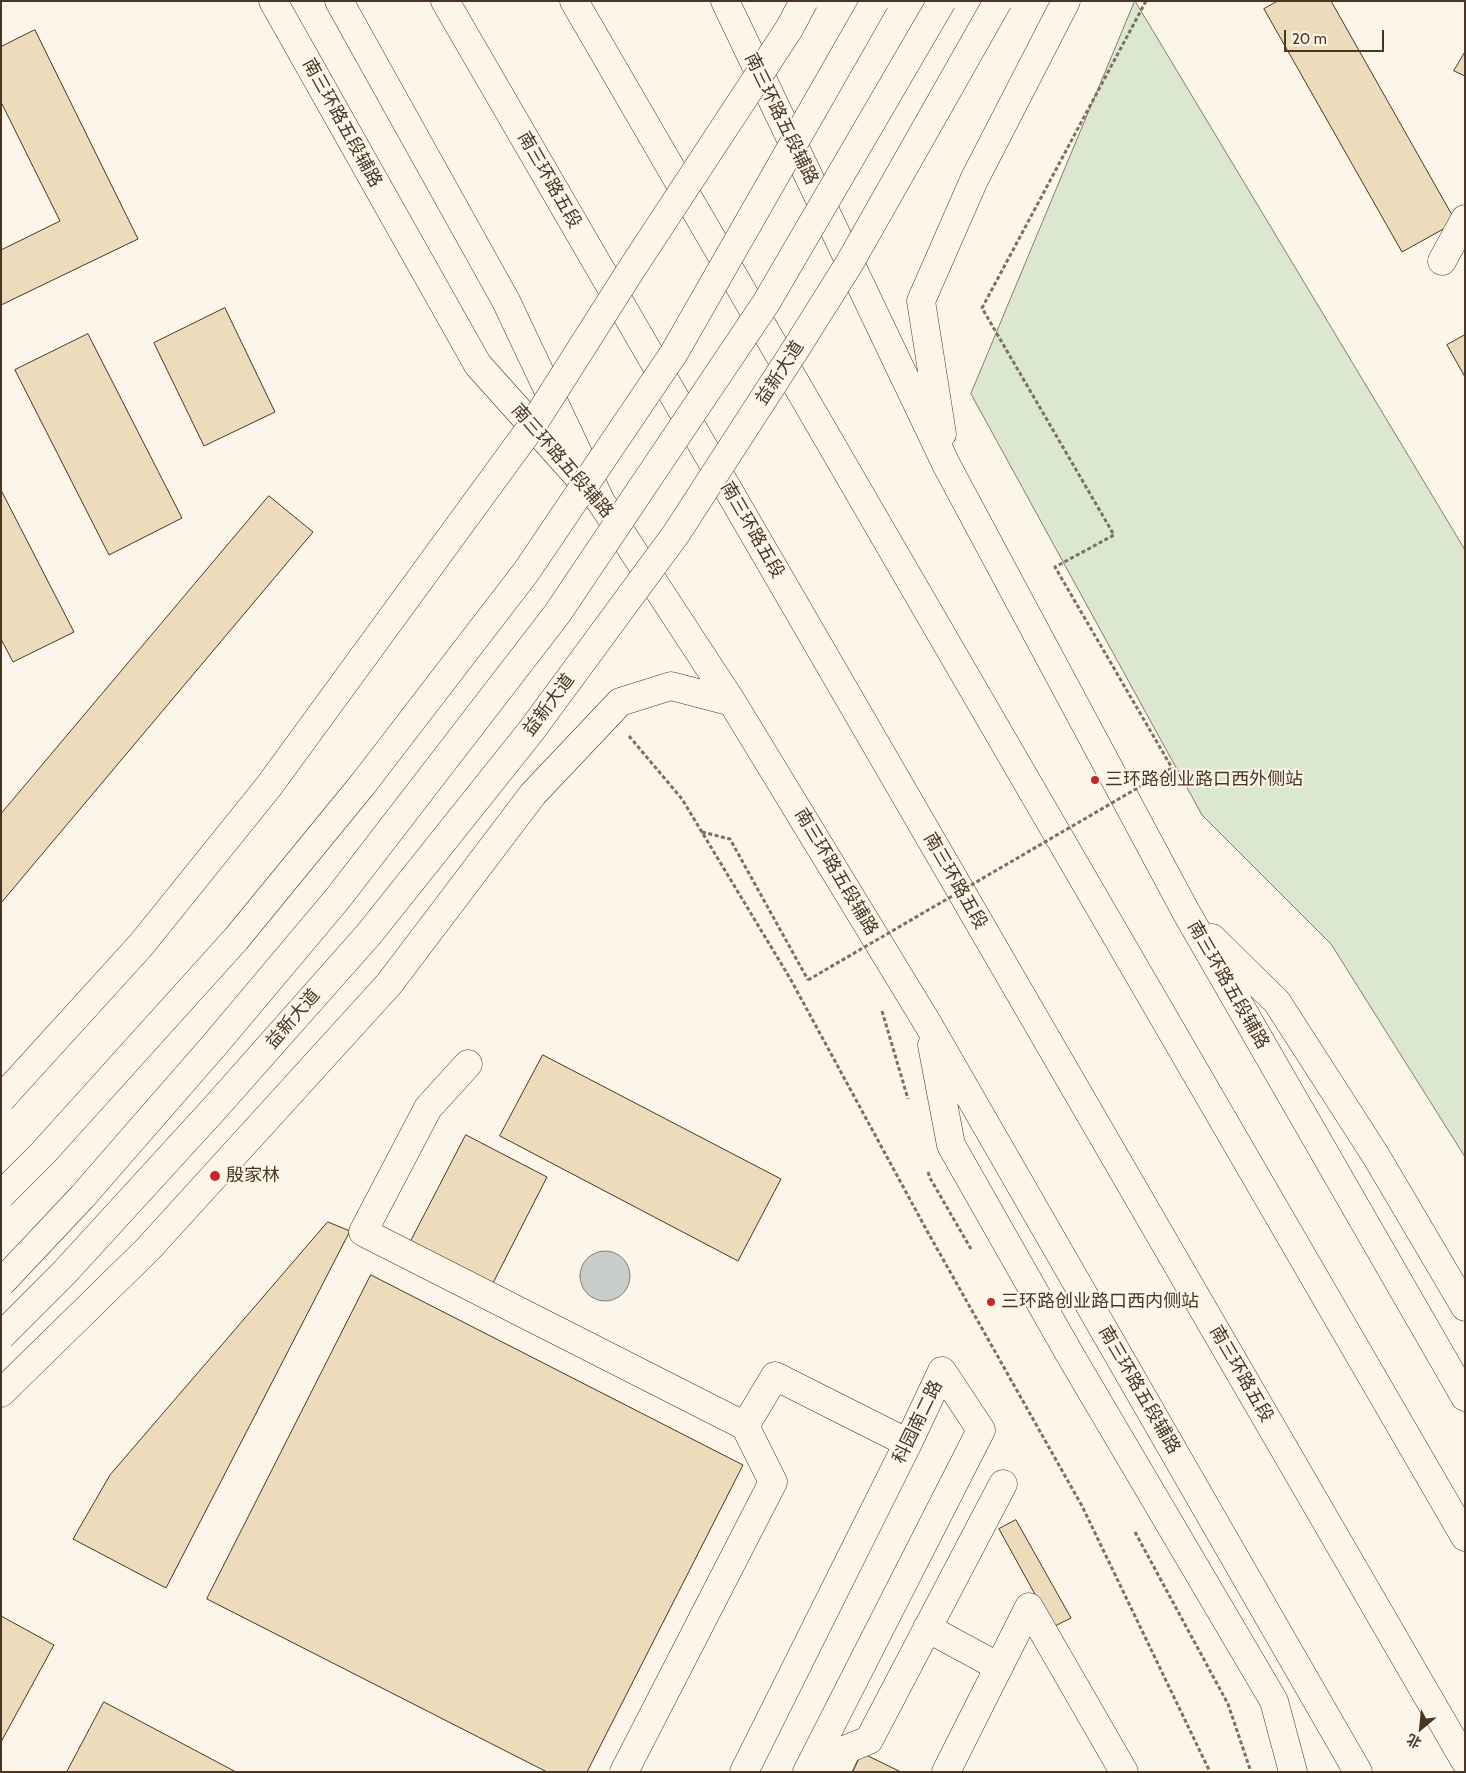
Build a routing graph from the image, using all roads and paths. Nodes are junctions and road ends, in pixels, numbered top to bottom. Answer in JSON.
{"nodes":[{"id":1,"x":273,"y":1,"type":"edge"},
{"id":2,"x":338,"y":1,"type":"edge"},
{"id":3,"x":445,"y":1,"type":"edge"},
{"id":4,"x":725,"y":1,"type":"edge"},
{"id":5,"x":804,"y":1,"type":"edge"},
{"id":6,"x":875,"y":1,"type":"edge"},
{"id":7,"x":942,"y":1,"type":"edge"},
{"id":8,"x":998,"y":1,"type":"edge"},
{"id":9,"x":1066,"y":1,"type":"edge"},
{"id":10,"x":1146,"y":1,"type":"edge"},
{"id":11,"x":580,"y":6,"type":"edge"},
{"id":12,"x":1465,"y":219,"type":"edge"},
{"id":13,"x":1442,"y":261,"type":"dead end"},
{"id":14,"x":947,"y":466,"type":"junction"},
{"id":15,"x":602,"y":502,"type":"junction"},
{"id":16,"x":732,"y":702,"type":"junction"},
{"id":17,"x":609,"y":713,"type":"junction"},
{"id":18,"x":701,"y":832,"type":"junction"},
{"id":19,"x":1186,"y":912,"type":"junction"},
{"id":20,"x":928,"y":1024,"type":"junction"},
{"id":21,"x":468,"y":1064,"type":"dead end"},
{"id":22,"x":1,"y":1099,"type":"edge"},
{"id":23,"x":1,"y":1195,"type":"edge"},
{"id":24,"x":1,"y":1283,"type":"edge"},
{"id":25,"x":1465,"y":1307,"type":"edge"},
{"id":26,"x":1,"y":1336,"type":"edge"},
{"id":27,"x":1,"y":1393,"type":"edge"},
{"id":28,"x":1465,"y":1397,"type":"edge"},
{"id":29,"x":745,"y":1426,"type":"junction"},
{"id":30,"x":908,"y":1443,"type":"junction"},
{"id":31,"x":1003,"y":1484,"type":"dead end"},
{"id":32,"x":1465,"y":1537,"type":"edge"},
{"id":33,"x":927,"y":1628,"type":"junction"},
{"id":34,"x":1000,"y":1667,"type":"junction"},
{"id":35,"x":1465,"y":1760,"type":"edge"},
{"id":36,"x":624,"y":1772,"type":"edge"},
{"id":37,"x":744,"y":1772,"type":"edge"},
{"id":38,"x":808,"y":1772,"type":"edge"},
{"id":39,"x":836,"y":1772,"type":"edge"},
{"id":40,"x":946,"y":1772,"type":"edge"},
{"id":41,"x":1124,"y":1772,"type":"edge"},
{"id":42,"x":1210,"y":1772,"type":"edge"},
{"id":43,"x":1293,"y":1772,"type":"edge"},
{"id":44,"x":1358,"y":1772,"type":"edge"}],
"edges":[{"from":1,"to":15,"type":"main road","name":"南三环路五段辅路"},
{"from":2,"to":15,"type":"main road"},
{"from":3,"to":35,"type":"main road","name":"南三环路五段"},
{"from":4,"to":14,"type":"main road","name":"南三环路五段辅路"},
{"from":5,"to":22,"type":"main road","bridge":true},
{"from":6,"to":23,"type":"main road","bridge":true},
{"from":7,"to":24,"type":"main road","bridge":true},
{"from":8,"to":26,"type":"main road","name":"益新大道","bridge":true},
{"from":9,"to":14,"type":"main road"},
{"from":10,"to":18,"type":"path","bridge":true},
{"from":11,"to":32,"type":"main road"},
{"from":12,"to":13,"type":"main road"},
{"from":14,"to":19,"type":"main road","name":"南三环路五段辅路"},
{"from":15,"to":16,"type":"main road","name":"南三环路五段辅路"},
{"from":16,"to":17,"type":"main road"},
{"from":16,"to":20,"type":"main road","name":"南三环路五段辅路"},
{"from":17,"to":18,"type":"path"},
{"from":17,"to":27,"type":"main road"},
{"from":18,"to":42,"type":"path"},
{"from":19,"to":25,"type":"main road"},
{"from":19,"to":28,"type":"main road","name":"南三环路五段辅路"},
{"from":20,"to":43,"type":"main road"},
{"from":20,"to":44,"type":"main road","name":"南三环路五段辅路"},
{"from":21,"to":29,"type":"main road"},
{"from":29,"to":30,"type":"main road"},
{"from":29,"to":36,"type":"main road"},
{"from":30,"to":37,"type":"main road","name":"科园南二路"},
{"from":30,"to":38,"type":"main road","name":"科园南二路"},
{"from":31,"to":33,"type":"main road"},
{"from":33,"to":34,"type":"main road"},
{"from":33,"to":39,"type":"main road"},
{"from":34,"to":40,"type":"main road"},
{"from":34,"to":41,"type":"main road"}]}
